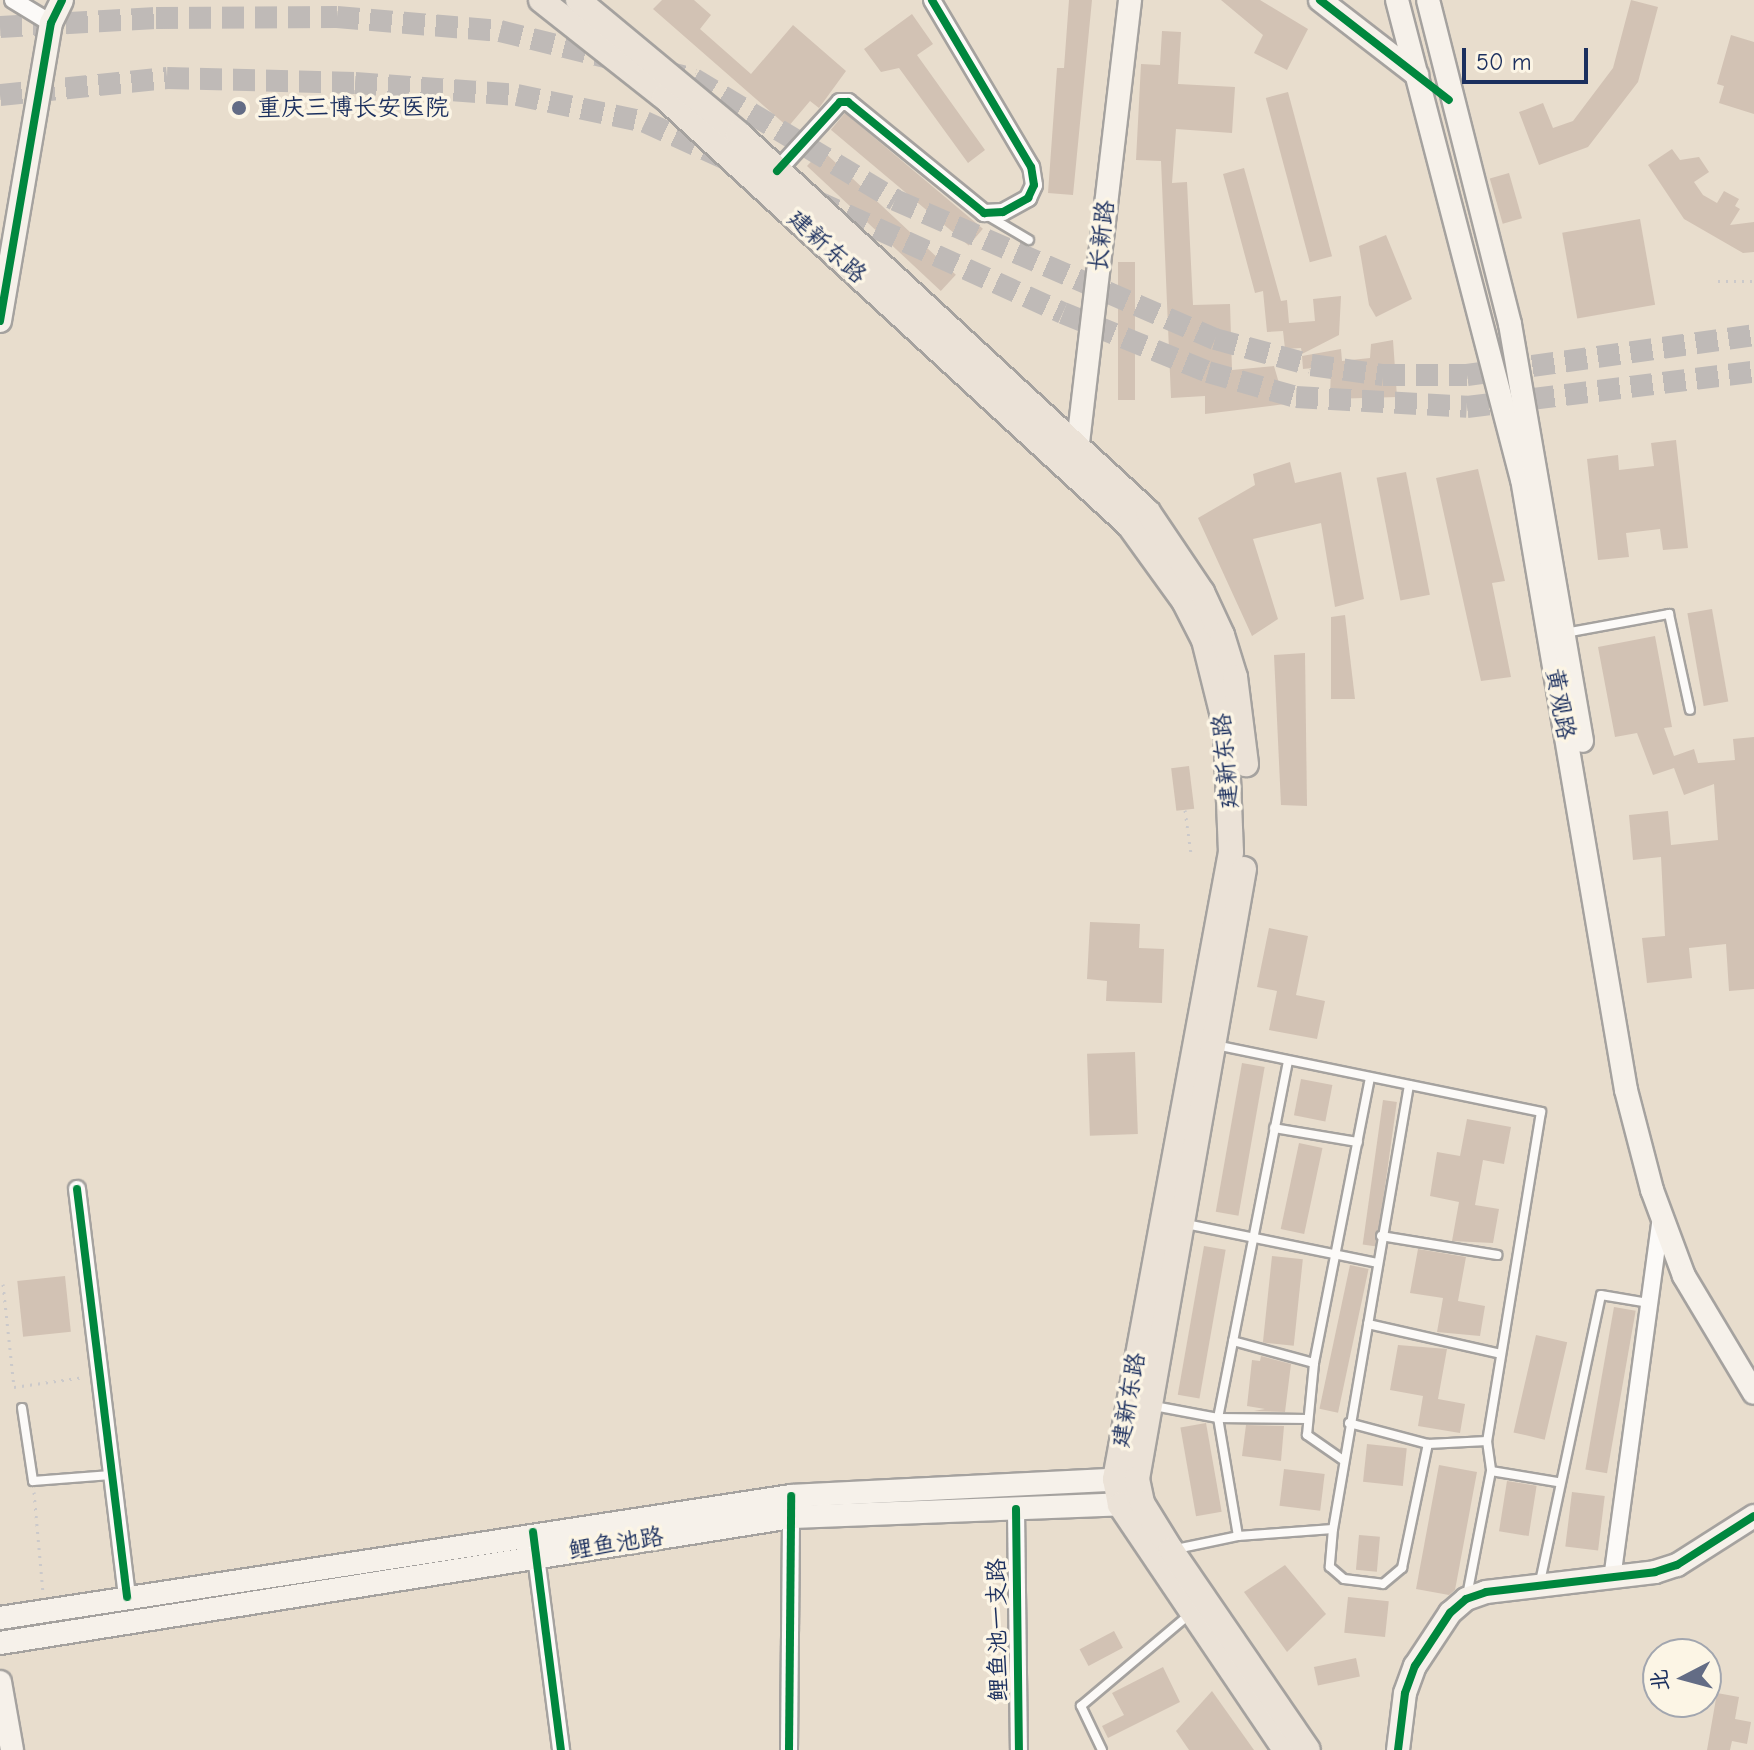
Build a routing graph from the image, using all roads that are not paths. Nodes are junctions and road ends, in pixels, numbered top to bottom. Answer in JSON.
{"nodes":[{"id":1,"x":13,"y":0,"type":"edge"},
{"id":2,"x":62,"y":0,"type":"edge"},
{"id":3,"x":541,"y":0,"type":"edge"},
{"id":4,"x":578,"y":0,"type":"edge"},
{"id":5,"x":932,"y":0,"type":"edge"},
{"id":6,"x":1130,"y":0,"type":"edge"},
{"id":7,"x":1320,"y":0,"type":"edge"},
{"id":8,"x":1397,"y":0,"type":"edge"},
{"id":9,"x":1428,"y":0,"type":"edge"},
{"id":10,"x":51,"y":23,"type":"junction"},
{"id":11,"x":1413,"y":72,"type":"junction"},
{"id":12,"x":1449,"y":100,"type":"junction"},
{"id":13,"x":777,"y":171,"type":"junction"},
{"id":14,"x":984,"y":213,"type":"junction"},
{"id":15,"x":1029,"y":240,"type":"dead end"},
{"id":16,"x":0,"y":321,"type":"edge"},
{"id":17,"x":1077,"y":445,"type":"junction"},
{"id":18,"x":1074,"y":472,"type":"junction"},
{"id":19,"x":1564,"y":633,"type":"junction"},
{"id":20,"x":1690,"y":710,"type":"dead end"},
{"id":21,"x":1215,"y":1045,"type":"junction"},
{"id":22,"x":1288,"y":1061,"type":"junction"},
{"id":23,"x":1370,"y":1077,"type":"junction"},
{"id":24,"x":1409,"y":1085,"type":"junction"},
{"id":25,"x":1274,"y":1128,"type":"junction"},
{"id":26,"x":1358,"y":1142,"type":"junction"},
{"id":27,"x":77,"y":1189,"type":"dead end"},
{"id":28,"x":1661,"y":1215,"type":"junction"},
{"id":29,"x":1182,"y":1223,"type":"junction"},
{"id":30,"x":1381,"y":1236,"type":"junction"},
{"id":31,"x":1253,"y":1239,"type":"junction"},
{"id":32,"x":1338,"y":1255,"type":"junction"},
{"id":33,"x":1497,"y":1255,"type":"dead end"},
{"id":34,"x":1377,"y":1263,"type":"junction"},
{"id":35,"x":1649,"y":1303,"type":"junction"},
{"id":36,"x":1368,"y":1324,"type":"junction"},
{"id":37,"x":1233,"y":1341,"type":"junction"},
{"id":38,"x":1501,"y":1354,"type":"junction"},
{"id":39,"x":1314,"y":1363,"type":"junction"},
{"id":40,"x":1754,"y":1368,"type":"edge"},
{"id":41,"x":1754,"y":1393,"type":"edge"},
{"id":42,"x":1151,"y":1406,"type":"junction"},
{"id":43,"x":22,"y":1408,"type":"dead end"},
{"id":44,"x":1218,"y":1418,"type":"junction"},
{"id":45,"x":1308,"y":1419,"type":"junction"},
{"id":46,"x":1349,"y":1423,"type":"junction"},
{"id":47,"x":1487,"y":1441,"type":"junction"},
{"id":48,"x":1428,"y":1444,"type":"junction"},
{"id":49,"x":1343,"y":1460,"type":"junction"},
{"id":50,"x":1491,"y":1471,"type":"junction"},
{"id":51,"x":111,"y":1475,"type":"junction"},
{"id":52,"x":1126,"y":1479,"type":"junction"},
{"id":53,"x":1557,"y":1482,"type":"junction"},
{"id":54,"x":1131,"y":1504,"type":"junction"},
{"id":55,"x":791,"y":1506,"type":"junction"},
{"id":56,"x":1016,"y":1509,"type":"junction"},
{"id":57,"x":1754,"y":1516,"type":"edge"},
{"id":58,"x":1333,"y":1529,"type":"junction"},
{"id":59,"x":533,"y":1532,"type":"junction"},
{"id":60,"x":1238,"y":1536,"type":"junction"},
{"id":61,"x":1171,"y":1550,"type":"junction"},
{"id":62,"x":536,"y":1556,"type":"junction"},
{"id":63,"x":1612,"y":1579,"type":"junction"},
{"id":64,"x":1539,"y":1586,"type":"junction"},
{"id":65,"x":127,"y":1597,"type":"junction"},
{"id":66,"x":1466,"y":1599,"type":"junction"},
{"id":67,"x":1191,"y":1613,"type":"junction"},
{"id":68,"x":0,"y":1618,"type":"edge"},
{"id":69,"x":0,"y":1643,"type":"edge"},
{"id":70,"x":0,"y":1682,"type":"edge"},
{"id":71,"x":12,"y":1750,"type":"edge"},
{"id":72,"x":561,"y":1750,"type":"edge"},
{"id":73,"x":789,"y":1750,"type":"edge"},
{"id":74,"x":1019,"y":1750,"type":"edge"},
{"id":75,"x":1102,"y":1750,"type":"edge"},
{"id":76,"x":1285,"y":1750,"type":"edge"},
{"id":77,"x":1308,"y":1750,"type":"edge"},
{"id":78,"x":1398,"y":1750,"type":"edge"}],
"edges":[{"from":1,"to":10,"type":"street"},
{"from":2,"to":10,"type":"main road"},
{"from":3,"to":18,"type":"main road","name":"建新东路"},
{"from":4,"to":13,"type":"main road","name":"建新东路"},
{"from":5,"to":14,"type":"street"},
{"from":6,"to":17,"type":"main road","name":"长新路"},
{"from":7,"to":11,"type":"main road"},
{"from":8,"to":11,"type":"main road","name":"黄观路"},
{"from":9,"to":12,"type":"main road","name":"黄观路"},
{"from":10,"to":16,"type":"main road"},
{"from":11,"to":12,"type":"main road"},
{"from":11,"to":28,"type":"main road","name":"黄观路"},
{"from":12,"to":19,"type":"main road","name":"黄观路"},
{"from":13,"to":14,"type":"street"},
{"from":13,"to":17,"type":"main road","name":"建新东路"},
{"from":14,"to":15,"type":"lane"},
{"from":17,"to":18,"type":"main road","name":"长新路"},
{"from":17,"to":21,"type":"main road","name":"建新东路"},
{"from":18,"to":52,"type":"main road","name":"建新东路"},
{"from":19,"to":20,"type":"lane"},
{"from":19,"to":40,"type":"main road","name":"黄观路"},
{"from":21,"to":22,"type":"lane"},
{"from":21,"to":29,"type":"main road","name":"建新东路"},
{"from":22,"to":23,"type":"lane"},
{"from":22,"to":25,"type":"lane"},
{"from":23,"to":24,"type":"lane"},
{"from":23,"to":26,"type":"lane"},
{"from":24,"to":30,"type":"lane"},
{"from":24,"to":38,"type":"lane"},
{"from":25,"to":26,"type":"lane"},
{"from":25,"to":31,"type":"lane"},
{"from":26,"to":32,"type":"lane"},
{"from":27,"to":51,"type":"street"},
{"from":28,"to":35,"type":"street"},
{"from":28,"to":41,"type":"main road","name":"黄观路"},
{"from":29,"to":31,"type":"lane"},
{"from":29,"to":42,"type":"main road","name":"建新东路"},
{"from":30,"to":33,"type":"lane"},
{"from":30,"to":34,"type":"lane"},
{"from":31,"to":32,"type":"lane"},
{"from":31,"to":37,"type":"lane"},
{"from":32,"to":34,"type":"lane"},
{"from":32,"to":39,"type":"lane"},
{"from":34,"to":36,"type":"lane"},
{"from":35,"to":53,"type":"lane"},
{"from":35,"to":63,"type":"street"},
{"from":36,"to":38,"type":"lane"},
{"from":36,"to":46,"type":"lane"},
{"from":37,"to":39,"type":"lane"},
{"from":37,"to":44,"type":"lane"},
{"from":38,"to":47,"type":"lane"},
{"from":39,"to":45,"type":"lane"},
{"from":42,"to":44,"type":"lane"},
{"from":42,"to":52,"type":"main road","name":"建新东路"},
{"from":43,"to":51,"type":"lane"},
{"from":44,"to":45,"type":"lane"},
{"from":44,"to":60,"type":"lane"},
{"from":45,"to":49,"type":"lane"},
{"from":46,"to":48,"type":"lane"},
{"from":46,"to":49,"type":"lane"},
{"from":47,"to":48,"type":"lane"},
{"from":47,"to":50,"type":"lane"},
{"from":48,"to":58,"type":"lane"},
{"from":49,"to":58,"type":"lane"},
{"from":50,"to":53,"type":"lane"},
{"from":50,"to":66,"type":"lane"},
{"from":51,"to":65,"type":"street"},
{"from":52,"to":54,"type":"main road","name":"建新东路"},
{"from":52,"to":55,"type":"main road","name":"鲤鱼池路"},
{"from":53,"to":64,"type":"lane"},
{"from":54,"to":56,"type":"main road","name":"鲤鱼池路"},
{"from":54,"to":61,"type":"main road","name":"建新东路"},
{"from":54,"to":67,"type":"main road","name":"建新东路"},
{"from":55,"to":56,"type":"main road","name":"鲤鱼池路"},
{"from":55,"to":59,"type":"main road","name":"鲤鱼池路"},
{"from":55,"to":62,"type":"main road","name":"鲤鱼池路"},
{"from":55,"to":73,"type":"street"},
{"from":56,"to":74,"type":"street","name":"鲤鱼池一支路"},
{"from":57,"to":63,"type":"main road"},
{"from":58,"to":60,"type":"lane"},
{"from":59,"to":62,"type":"street"},
{"from":59,"to":65,"type":"main road","name":"鲤鱼池路"},
{"from":60,"to":61,"type":"lane"},
{"from":61,"to":77,"type":"main road","name":"建新东路"},
{"from":62,"to":69,"type":"main road","name":"鲤鱼池路"},
{"from":62,"to":72,"type":"street"},
{"from":63,"to":64,"type":"main road"},
{"from":64,"to":66,"type":"main road"},
{"from":65,"to":68,"type":"main road","name":"鲤鱼池路"},
{"from":66,"to":78,"type":"main road"},
{"from":67,"to":75,"type":"lane"},
{"from":67,"to":76,"type":"main road","name":"建新东路"},
{"from":70,"to":71,"type":"main road"}]}
